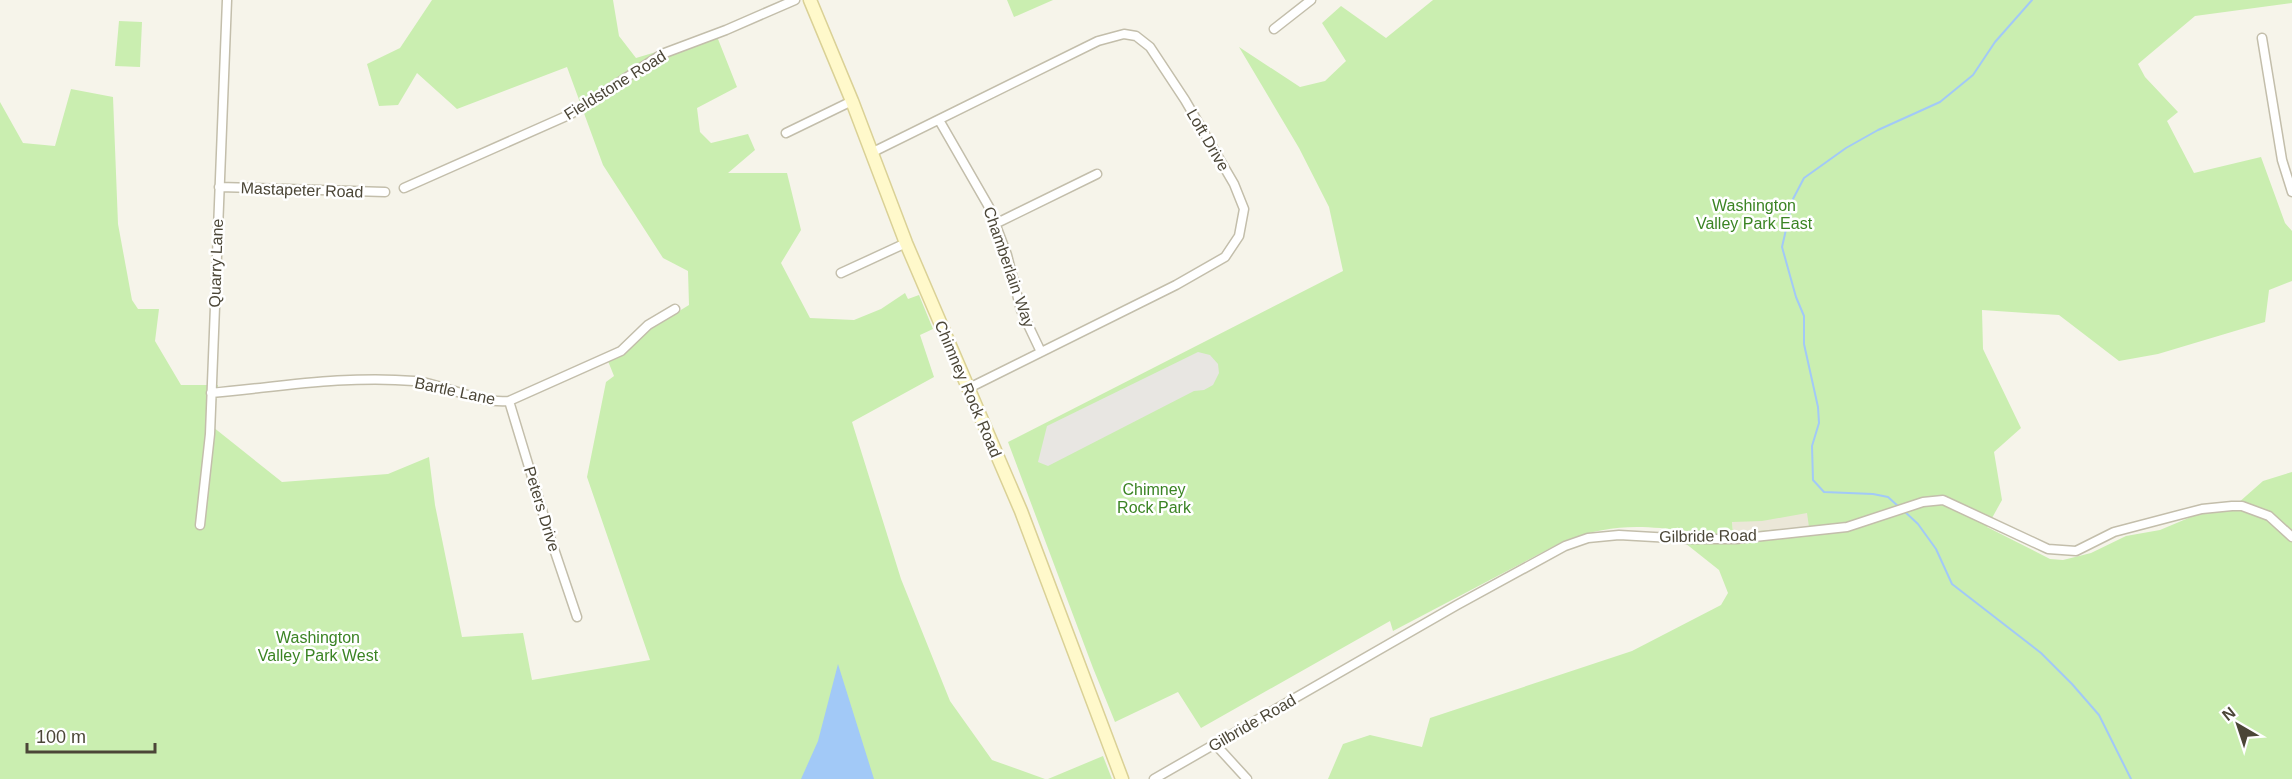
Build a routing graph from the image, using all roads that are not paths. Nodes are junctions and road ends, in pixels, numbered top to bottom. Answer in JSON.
{"nodes":[{"id":1,"x":227,"y":0,"type":"edge"},
{"id":2,"x":795,"y":0,"type":"edge"},
{"id":3,"x":810,"y":0,"type":"edge"},
{"id":4,"x":1311,"y":0,"type":"edge"},
{"id":5,"x":1275,"y":29,"type":"dead end"},
{"id":6,"x":2262,"y":38,"type":"dead end"},
{"id":7,"x":852,"y":101,"type":"junction"},
{"id":8,"x":939,"y":120,"type":"junction"},
{"id":9,"x":786,"y":133,"type":"dead end"},
{"id":10,"x":871,"y":153,"type":"junction"},
{"id":11,"x":1097,"y":174,"type":"dead end"},
{"id":12,"x":219,"y":187,"type":"junction"},
{"id":13,"x":404,"y":188,"type":"dead end"},
{"id":14,"x":385,"y":192,"type":"dead end"},
{"id":15,"x":2292,"y":192,"type":"edge"},
{"id":16,"x":995,"y":224,"type":"junction"},
{"id":17,"x":906,"y":243,"type":"junction"},
{"id":18,"x":842,"y":273,"type":"dead end"},
{"id":19,"x":675,"y":309,"type":"dead end"},
{"id":20,"x":1041,"y":352,"type":"junction"},
{"id":21,"x":968,"y":388,"type":"junction"},
{"id":22,"x":211,"y":393,"type":"junction"},
{"id":23,"x":509,"y":401,"type":"junction"},
{"id":24,"x":200,"y":525,"type":"dead end"},
{"id":25,"x":2292,"y":537,"type":"edge"},
{"id":26,"x":577,"y":617,"type":"dead end"},
{"id":27,"x":1215,"y":744,"type":"junction"},
{"id":28,"x":1122,"y":779,"type":"edge"},
{"id":29,"x":1154,"y":779,"type":"edge"},
{"id":30,"x":1247,"y":779,"type":"edge"}],
"edges":[{"from":1,"to":12,"type":"street","name":"Quarry Lane"},
{"from":2,"to":13,"type":"street","name":"Fieldstone Road"},
{"from":3,"to":7,"type":"street","name":"Chimney Rock Road"},
{"from":4,"to":5,"type":"street"},
{"from":6,"to":15,"type":"street"},
{"from":7,"to":9,"type":"street"},
{"from":7,"to":10,"type":"street","name":"Chimney Rock Road"},
{"from":8,"to":10,"type":"street","name":"Loft Drive"},
{"from":8,"to":16,"type":"street","name":"Chamberlain Way"},
{"from":8,"to":20,"type":"street","name":"Loft Drive"},
{"from":10,"to":17,"type":"street","name":"Chimney Rock Road"},
{"from":11,"to":16,"type":"street"},
{"from":12,"to":14,"type":"street","name":"Mastapeter Road"},
{"from":12,"to":22,"type":"street","name":"Quarry Lane"},
{"from":16,"to":20,"type":"street","name":"Chamberlain Way"},
{"from":17,"to":18,"type":"street"},
{"from":17,"to":21,"type":"street","name":"Chimney Rock Road"},
{"from":19,"to":23,"type":"street","name":"Bartle Lane"},
{"from":20,"to":21,"type":"street","name":"Loft Drive"},
{"from":21,"to":28,"type":"street","name":"Chimney Rock Road"},
{"from":22,"to":23,"type":"street","name":"Bartle Lane"},
{"from":22,"to":24,"type":"street","name":"Quarry Lane"},
{"from":23,"to":26,"type":"street","name":"Peters Drive"},
{"from":25,"to":27,"type":"street","name":"Gilbride Road"},
{"from":27,"to":29,"type":"street","name":"Gilbride Road"},
{"from":27,"to":30,"type":"street"}]}
